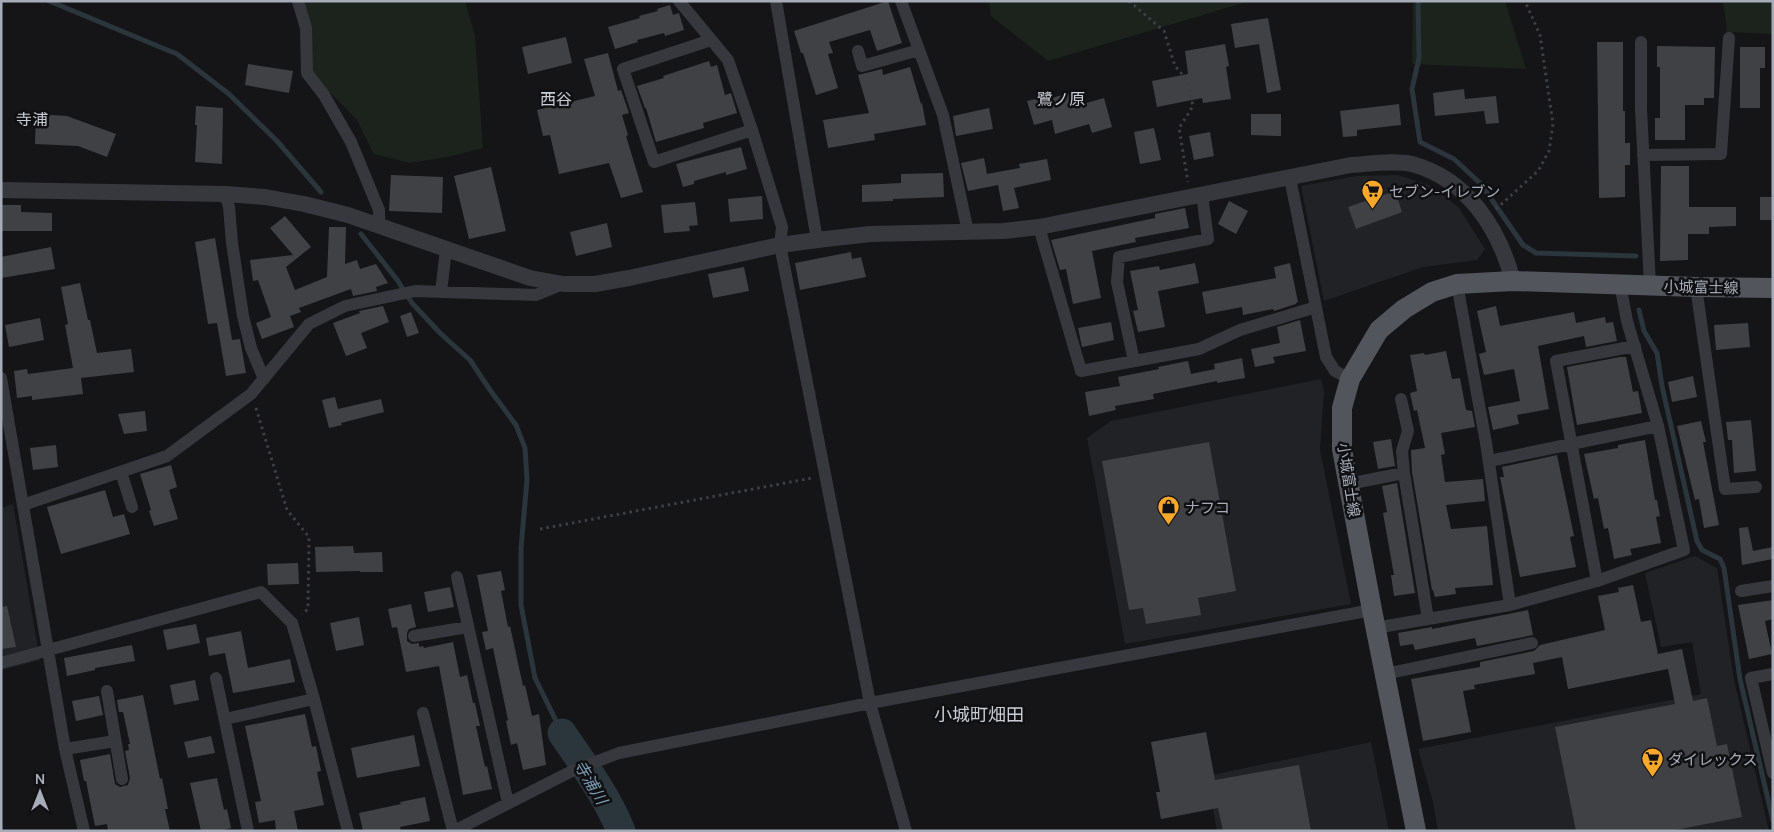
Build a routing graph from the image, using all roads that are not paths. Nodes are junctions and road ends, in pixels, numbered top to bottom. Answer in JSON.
{"nodes":[{"id":1,"x":298,"y":1,"type":"edge"},
{"id":2,"x":679,"y":1,"type":"edge"},
{"id":3,"x":776,"y":1,"type":"edge"},
{"id":4,"x":901,"y":1,"type":"edge"},
{"id":5,"x":1729,"y":38,"type":"dead end"},
{"id":6,"x":711,"y":40,"type":"junction"},
{"id":7,"x":1641,"y":42,"type":"dead end"},
{"id":8,"x":919,"y":50,"type":"junction"},
{"id":9,"x":858,"y":51,"type":"dead end"},
{"id":10,"x":752,"y":130,"type":"junction"},
{"id":11,"x":1643,"y":155,"type":"junction"},
{"id":12,"x":1290,"y":178,"type":"junction"},
{"id":13,"x":1,"y":190,"type":"edge"},
{"id":14,"x":225,"y":194,"type":"junction"},
{"id":15,"x":1196,"y":196,"type":"junction"},
{"id":16,"x":379,"y":226,"type":"junction"},
{"id":17,"x":1039,"y":227,"type":"junction"},
{"id":18,"x":968,"y":232,"type":"junction"},
{"id":19,"x":817,"y":240,"type":"junction"},
{"id":20,"x":780,"y":245,"type":"junction"},
{"id":21,"x":446,"y":250,"type":"junction"},
{"id":22,"x":1513,"y":281,"type":"junction"},
{"id":23,"x":563,"y":284,"type":"junction"},
{"id":24,"x":1457,"y":284,"type":"junction"},
{"id":25,"x":1620,"y":284,"type":"junction"},
{"id":26,"x":1650,"y":286,"type":"junction"},
{"id":27,"x":1696,"y":287,"type":"junction"},
{"id":28,"x":1773,"y":288,"type":"edge"},
{"id":29,"x":441,"y":292,"type":"junction"},
{"id":30,"x":1316,"y":307,"type":"junction"},
{"id":31,"x":1635,"y":346,"type":"junction"},
{"id":32,"x":1134,"y":361,"type":"junction"},
{"id":33,"x":1,"y":378,"type":"edge"},
{"id":34,"x":1350,"y":379,"type":"junction"},
{"id":35,"x":264,"y":380,"type":"junction"},
{"id":36,"x":1401,"y":399,"type":"dead end"},
{"id":37,"x":1658,"y":426,"type":"junction"},
{"id":38,"x":1572,"y":445,"type":"junction"},
{"id":39,"x":1489,"y":461,"type":"junction"},
{"id":40,"x":121,"y":472,"type":"junction"},
{"id":41,"x":1404,"y":473,"type":"junction"},
{"id":42,"x":1348,"y":484,"type":"junction"},
{"id":43,"x":1756,"y":487,"type":"dead end"},
{"id":44,"x":23,"y":505,"type":"junction"},
{"id":45,"x":132,"y":507,"type":"dead end"},
{"id":46,"x":457,"y":577,"type":"dead end"},
{"id":47,"x":1597,"y":581,"type":"junction"},
{"id":48,"x":1773,"y":586,"type":"edge"},
{"id":49,"x":1741,"y":591,"type":"dead end"},
{"id":50,"x":1510,"y":604,"type":"junction"},
{"id":51,"x":1374,"y":619,"type":"junction"},
{"id":52,"x":1428,"y":619,"type":"junction"},
{"id":53,"x":468,"y":627,"type":"junction"},
{"id":54,"x":414,"y":636,"type":"dead end"},
{"id":55,"x":1532,"y":642,"type":"dead end"},
{"id":56,"x":48,"y":651,"type":"junction"},
{"id":57,"x":1,"y":663,"type":"edge"},
{"id":58,"x":1385,"y":674,"type":"junction"},
{"id":59,"x":1773,"y":674,"type":"edge"},
{"id":60,"x":216,"y":678,"type":"dead end"},
{"id":61,"x":107,"y":691,"type":"dead end"},
{"id":62,"x":314,"y":699,"type":"junction"},
{"id":63,"x":870,"y":703,"type":"junction"},
{"id":64,"x":423,"y":713,"type":"dead end"},
{"id":65,"x":224,"y":719,"type":"junction"},
{"id":66,"x":115,"y":740,"type":"junction"},
{"id":67,"x":65,"y":749,"type":"junction"},
{"id":68,"x":1773,"y":773,"type":"edge"},
{"id":69,"x":122,"y":779,"type":"dead end"},
{"id":70,"x":508,"y":803,"type":"junction"},
{"id":71,"x":84,"y":831,"type":"edge"},
{"id":72,"x":248,"y":831,"type":"edge"},
{"id":73,"x":348,"y":831,"type":"edge"},
{"id":74,"x":454,"y":831,"type":"edge"},
{"id":75,"x":906,"y":831,"type":"edge"},
{"id":76,"x":1416,"y":831,"type":"edge"}],
"edges":[{"from":1,"to":16,"type":"street"},
{"from":2,"to":6,"type":"street"},
{"from":3,"to":19,"type":"street"},
{"from":4,"to":8,"type":"street"},
{"from":5,"to":11,"type":"street"},
{"from":6,"to":10,"type":"street"},
{"from":6,"to":10,"type":"street"},
{"from":7,"to":11,"type":"street"},
{"from":8,"to":9,"type":"street"},
{"from":8,"to":18,"type":"street"},
{"from":10,"to":20,"type":"street"},
{"from":11,"to":26,"type":"street"},
{"from":12,"to":15,"type":"street"},
{"from":12,"to":22,"type":"street"},
{"from":12,"to":30,"type":"street"},
{"from":13,"to":14,"type":"street"},
{"from":14,"to":16,"type":"street"},
{"from":14,"to":35,"type":"street"},
{"from":15,"to":17,"type":"street"},
{"from":15,"to":32,"type":"street"},
{"from":16,"to":21,"type":"street"},
{"from":17,"to":18,"type":"street"},
{"from":17,"to":32,"type":"street"},
{"from":18,"to":19,"type":"street"},
{"from":19,"to":20,"type":"street"},
{"from":20,"to":23,"type":"street"},
{"from":20,"to":63,"type":"street"},
{"from":21,"to":23,"type":"street"},
{"from":21,"to":29,"type":"street"},
{"from":22,"to":24,"type":"main road","name":"小城富士線"},
{"from":22,"to":25,"type":"main road","name":"小城富士線"},
{"from":23,"to":29,"type":"street"},
{"from":24,"to":34,"type":"main road","name":"小城富士線"},
{"from":24,"to":39,"type":"street"},
{"from":25,"to":26,"type":"main road","name":"小城富士線"},
{"from":25,"to":31,"type":"street"},
{"from":26,"to":27,"type":"main road","name":"小城富士線"},
{"from":27,"to":28,"type":"main road","name":"小城富士線"},
{"from":27,"to":43,"type":"street"},
{"from":29,"to":35,"type":"street"},
{"from":30,"to":32,"type":"street"},
{"from":30,"to":34,"type":"street"},
{"from":31,"to":37,"type":"street"},
{"from":31,"to":38,"type":"street"},
{"from":33,"to":44,"type":"street"},
{"from":34,"to":42,"type":"main road","name":"小城富士線"},
{"from":35,"to":40,"type":"street"},
{"from":36,"to":41,"type":"street"},
{"from":37,"to":38,"type":"street"},
{"from":37,"to":47,"type":"street"},
{"from":38,"to":39,"type":"street"},
{"from":38,"to":47,"type":"street"},
{"from":39,"to":50,"type":"street"},
{"from":40,"to":44,"type":"street"},
{"from":40,"to":45,"type":"street"},
{"from":41,"to":42,"type":"street"},
{"from":41,"to":52,"type":"street"},
{"from":42,"to":51,"type":"main road","name":"小城富士線"},
{"from":44,"to":56,"type":"street"},
{"from":46,"to":53,"type":"street"},
{"from":47,"to":50,"type":"street"},
{"from":48,"to":49,"type":"street"},
{"from":50,"to":52,"type":"street"},
{"from":51,"to":52,"type":"street"},
{"from":51,"to":58,"type":"main road","name":"小城富士線"},
{"from":51,"to":63,"type":"street"},
{"from":53,"to":54,"type":"street"},
{"from":53,"to":70,"type":"street"},
{"from":55,"to":58,"type":"street"},
{"from":56,"to":57,"type":"street"},
{"from":56,"to":62,"type":"street"},
{"from":56,"to":67,"type":"street"},
{"from":58,"to":76,"type":"main road","name":"小城富士線"},
{"from":59,"to":68,"type":"street"},
{"from":60,"to":65,"type":"street"},
{"from":61,"to":66,"type":"street"},
{"from":62,"to":65,"type":"street"},
{"from":62,"to":73,"type":"street"},
{"from":63,"to":70,"type":"street"},
{"from":63,"to":75,"type":"street"},
{"from":64,"to":74,"type":"street"},
{"from":65,"to":72,"type":"street"},
{"from":66,"to":67,"type":"street"},
{"from":66,"to":69,"type":"street"},
{"from":67,"to":71,"type":"street"},
{"from":70,"to":74,"type":"street"}]}
